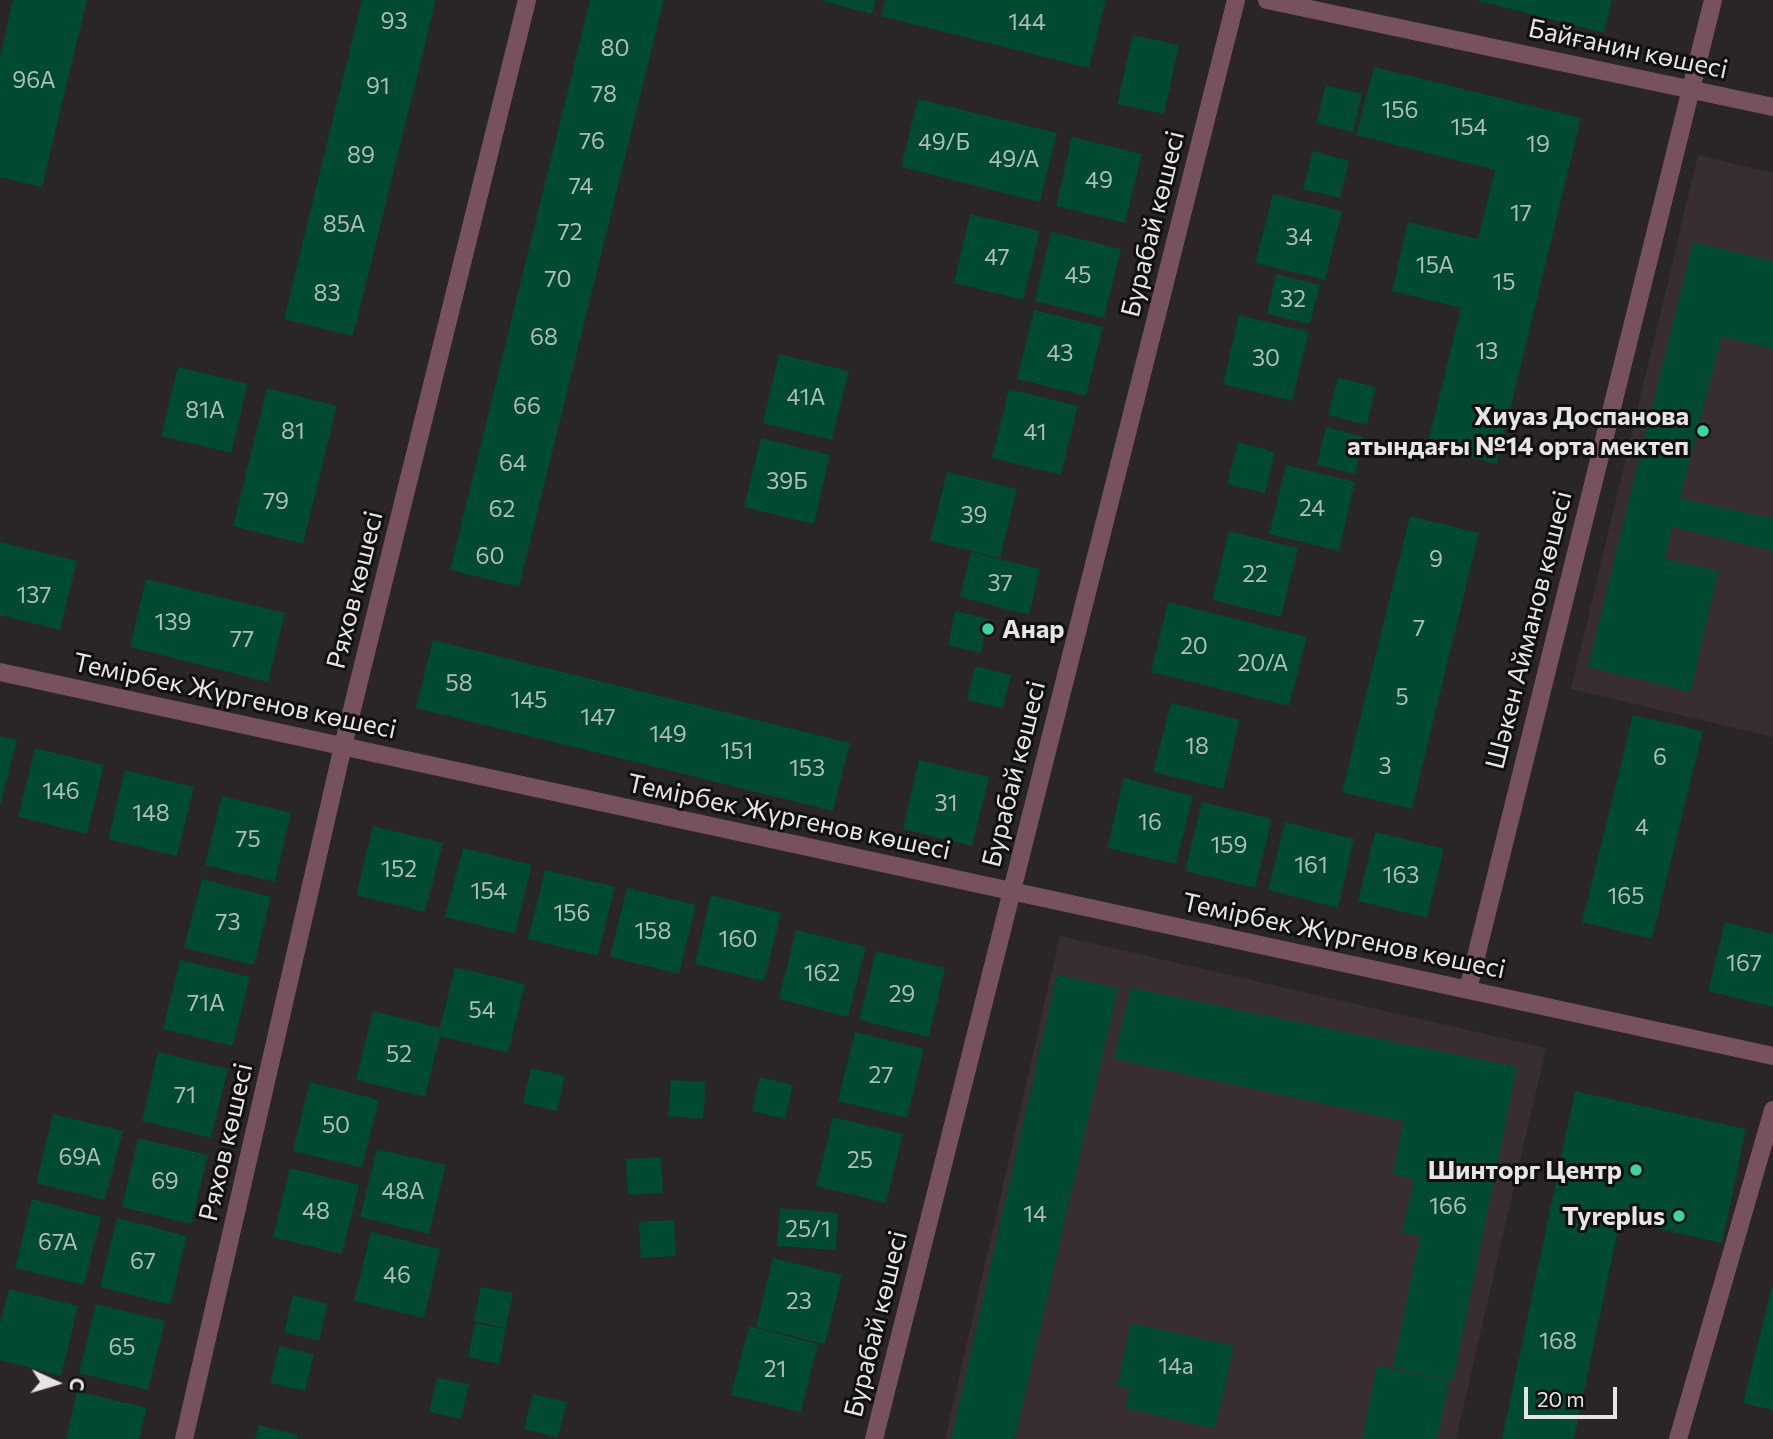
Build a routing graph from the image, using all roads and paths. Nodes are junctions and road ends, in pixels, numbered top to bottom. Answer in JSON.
{"nodes":[{"id":1,"x":527,"y":0,"type":"edge"},
{"id":2,"x":1236,"y":0,"type":"edge"},
{"id":3,"x":1267,"y":0,"type":"edge"},
{"id":4,"x":1713,"y":0,"type":"edge"},
{"id":5,"x":1689,"y":88,"type":"junction"},
{"id":6,"x":1773,"y":107,"type":"edge"},
{"id":7,"x":0,"y":672,"type":"edge"},
{"id":8,"x":344,"y":746,"type":"junction"},
{"id":9,"x":1011,"y":892,"type":"junction"},
{"id":10,"x":1468,"y":989,"type":"junction"},
{"id":11,"x":1773,"y":1056,"type":"edge"},
{"id":12,"x":1773,"y":1110,"type":"edge"},
{"id":13,"x":184,"y":1439,"type":"edge"},
{"id":14,"x":874,"y":1439,"type":"edge"},
{"id":15,"x":1678,"y":1439,"type":"edge"}],
"edges":[{"from":1,"to":8,"type":"street","name":"Ряхов көшесі"},
{"from":2,"to":9,"type":"street","name":"Бурабай көшесі"},
{"from":3,"to":5,"type":"street","name":"Байғанин көшесі"},
{"from":4,"to":5,"type":"street","name":"Шәкен Айманов көшесі"},
{"from":5,"to":6,"type":"street","name":"Байғанин көшесі"},
{"from":5,"to":10,"type":"street","name":"Шәкен Айманов көшесі"},
{"from":7,"to":8,"type":"street","name":"Темірбек Жүргенов көшесі"},
{"from":8,"to":9,"type":"street","name":"Темірбек Жүргенов көшесі"},
{"from":8,"to":13,"type":"street","name":"Ряхов көшесі"},
{"from":9,"to":10,"type":"street","name":"Темірбек Жүргенов көшесі"},
{"from":9,"to":14,"type":"street","name":"Бурабай көшесі"},
{"from":10,"to":11,"type":"street","name":"Темірбек Жүргенов көшесі"},
{"from":12,"to":15,"type":"street"}]}
